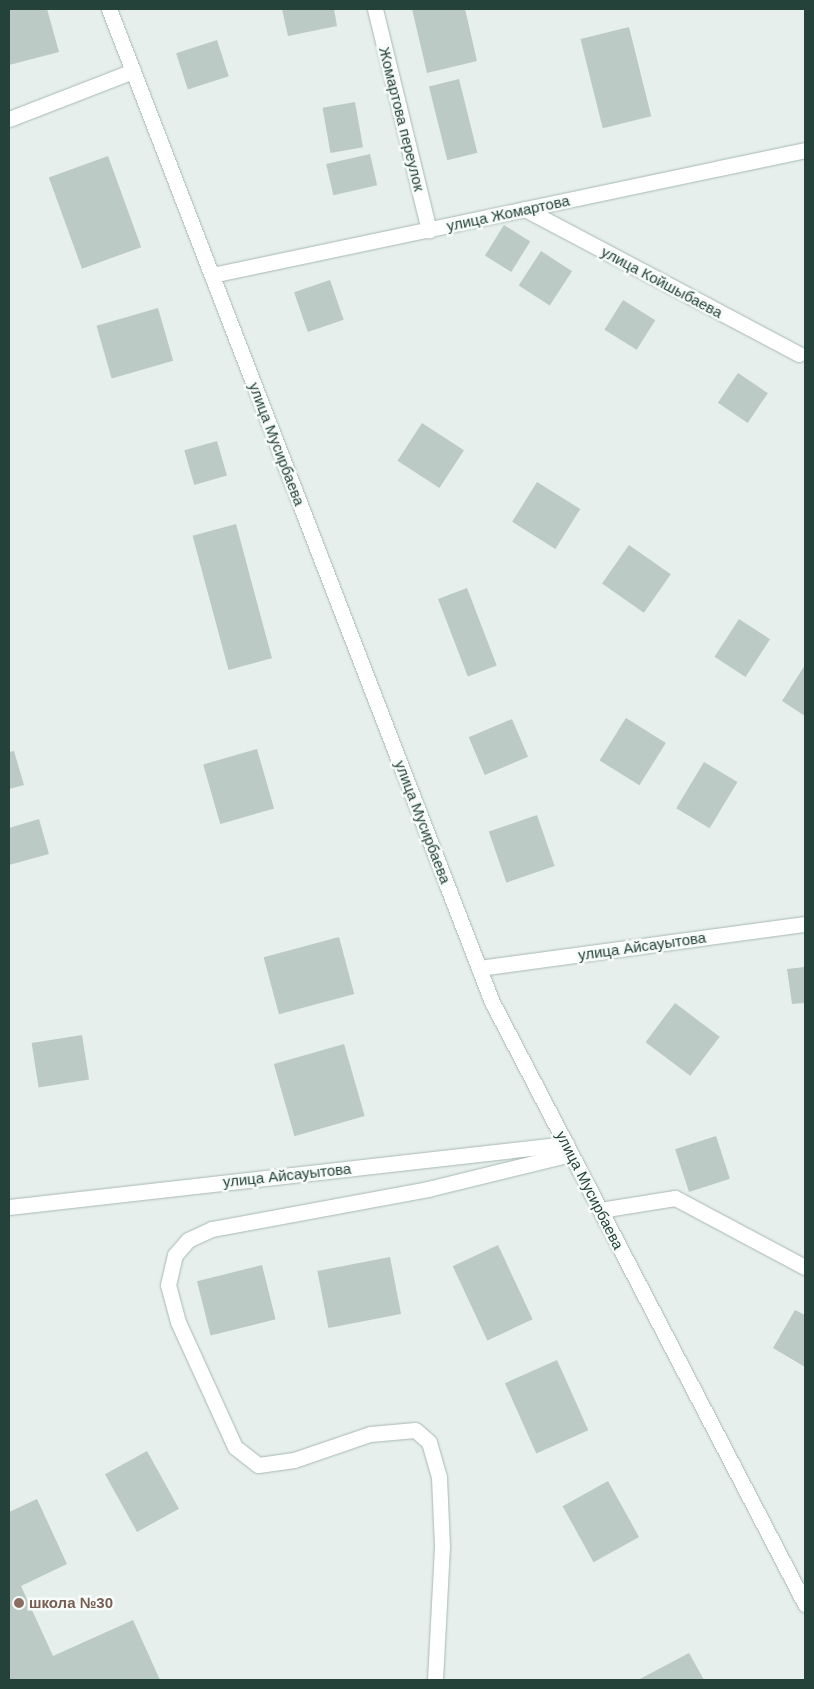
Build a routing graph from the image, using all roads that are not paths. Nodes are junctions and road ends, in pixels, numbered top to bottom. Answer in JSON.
{"nodes":[{"id":1,"x":109,"y":9,"type":"edge"},
{"id":2,"x":375,"y":9,"type":"edge"},
{"id":3,"x":133,"y":71,"type":"junction"},
{"id":4,"x":9,"y":119,"type":"edge"},
{"id":5,"x":805,"y":150,"type":"edge"},
{"id":6,"x":525,"y":209,"type":"junction"},
{"id":7,"x":428,"y":230,"type":"junction"},
{"id":8,"x":212,"y":275,"type":"junction"},
{"id":9,"x":799,"y":354,"type":"dead end"},
{"id":10,"x":805,"y":924,"type":"edge"},
{"id":11,"x":479,"y":968,"type":"junction"},
{"id":12,"x":569,"y":1149,"type":"junction"},
{"id":13,"x":9,"y":1207,"type":"edge"},
{"id":14,"x":600,"y":1210,"type":"junction"},
{"id":15,"x":805,"y":1267,"type":"edge"},
{"id":16,"x":805,"y":1604,"type":"edge"},
{"id":17,"x":435,"y":1680,"type":"edge"}],
"edges":[{"from":1,"to":3,"type":"street","name":"улица Мусирбаева"},
{"from":2,"to":7,"type":"street","name":"Жомартова переулок"},
{"from":3,"to":4,"type":"street"},
{"from":3,"to":8,"type":"street","name":"улица Мусирбаева"},
{"from":5,"to":6,"type":"street","name":"улица Жомартова"},
{"from":6,"to":7,"type":"street","name":"улица Жомартова"},
{"from":6,"to":9,"type":"street","name":"улица Койшыбаева"},
{"from":7,"to":8,"type":"street","name":"улица Жомартова"},
{"from":8,"to":11,"type":"street","name":"улица Мусирбаева"},
{"from":10,"to":11,"type":"street","name":"улица Айсауытова"},
{"from":11,"to":12,"type":"street","name":"улица Мусирбаева"},
{"from":12,"to":13,"type":"street","name":"улица Айсауытова"},
{"from":12,"to":14,"type":"street","name":"улица Мусирбаева"},
{"from":12,"to":17,"type":"street"},
{"from":14,"to":15,"type":"street"},
{"from":14,"to":16,"type":"street","name":"улица Мусирбаева"}]}
